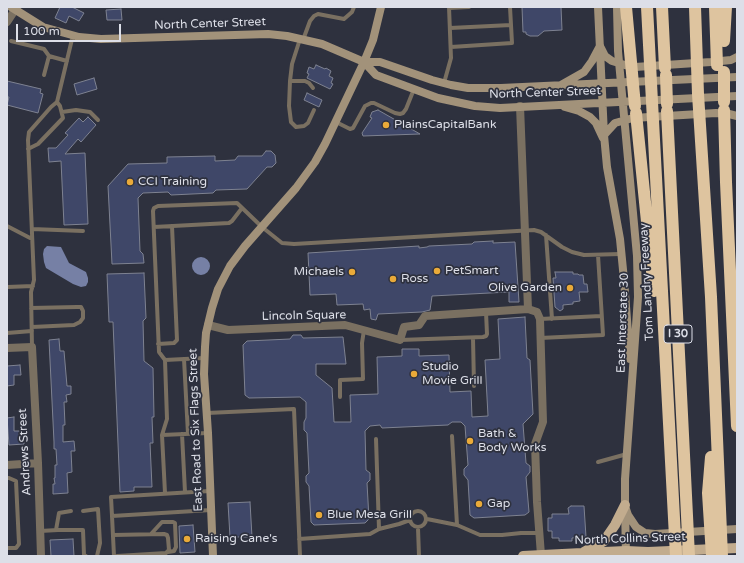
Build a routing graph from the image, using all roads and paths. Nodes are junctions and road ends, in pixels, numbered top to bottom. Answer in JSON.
{"nodes":[{"id":1,"x":354,"y":7,"type":"edge"},
{"id":2,"x":381,"y":7,"type":"edge"},
{"id":3,"x":469,"y":7,"type":"edge"},
{"id":4,"x":510,"y":7,"type":"edge"},
{"id":5,"x":598,"y":7,"type":"edge"},
{"id":6,"x":617,"y":7,"type":"edge"},
{"id":7,"x":626,"y":7,"type":"edge"},
{"id":8,"x":647,"y":7,"type":"edge"},
{"id":9,"x":662,"y":7,"type":"edge"},
{"id":10,"x":694,"y":7,"type":"edge"},
{"id":11,"x":715,"y":7,"type":"edge"},
{"id":12,"x":726,"y":7,"type":"edge"},
{"id":13,"x":14,"y":8,"type":"edge"},
{"id":14,"x":449,"y":8,"type":"edge"},
{"id":15,"x":7,"y":22,"type":"edge"},
{"id":16,"x":511,"y":25,"type":"junction"},
{"id":17,"x":450,"y":28,"type":"junction"},
{"id":18,"x":73,"y":36,"type":"junction"},
{"id":19,"x":302,"y":40,"type":"junction"},
{"id":20,"x":11,"y":41,"type":"dead end"},
{"id":21,"x":600,"y":46,"type":"junction"},
{"id":22,"x":451,"y":47,"type":"junction"},
{"id":23,"x":49,"y":56,"type":"junction"},
{"id":24,"x":67,"y":61,"type":"junction"},
{"id":25,"x":364,"y":62,"type":"junction"},
{"id":26,"x":728,"y":68,"type":"edge"},
{"id":27,"x":44,"y":75,"type":"dead end"},
{"id":28,"x":290,"y":81,"type":"junction"},
{"id":29,"x":444,"y":83,"type":"junction"},
{"id":30,"x":602,"y":83,"type":"junction"},
{"id":31,"x":560,"y":86,"type":"junction"},
{"id":32,"x":313,"y":88,"type":"dead end"},
{"id":33,"x":414,"y":89,"type":"junction"},
{"id":34,"x":57,"y":102,"type":"junction"},
{"id":35,"x":603,"y":103,"type":"junction"},
{"id":36,"x":554,"y":104,"type":"junction"},
{"id":37,"x":520,"y":106,"type":"junction"},
{"id":38,"x":728,"y":106,"type":"edge"},
{"id":39,"x":314,"y":110,"type":"dead end"},
{"id":40,"x":62,"y":112,"type":"junction"},
{"id":41,"x":98,"y":120,"type":"dead end"},
{"id":42,"x":336,"y":122,"type":"junction"},
{"id":43,"x":604,"y":135,"type":"junction"},
{"id":44,"x":605,"y":144,"type":"junction"},
{"id":45,"x":28,"y":149,"type":"junction"},
{"id":46,"x":242,"y":208,"type":"junction"},
{"id":47,"x":7,"y":226,"type":"edge"},
{"id":48,"x":172,"y":226,"type":"junction"},
{"id":49,"x":154,"y":227,"type":"junction"},
{"id":50,"x":262,"y":227,"type":"junction"},
{"id":51,"x":32,"y":230,"type":"junction"},
{"id":52,"x":83,"y":230,"type":"dead end"},
{"id":53,"x":524,"y":230,"type":"junction"},
{"id":54,"x":546,"y":235,"type":"junction"},
{"id":55,"x":32,"y":239,"type":"junction"},
{"id":56,"x":622,"y":254,"type":"junction"},
{"id":57,"x":598,"y":255,"type":"junction"},
{"id":58,"x":33,"y":286,"type":"junction"},
{"id":59,"x":7,"y":287,"type":"edge"},
{"id":60,"x":31,"y":308,"type":"junction"},
{"id":61,"x":528,"y":309,"type":"junction"},
{"id":62,"x":486,"y":312,"type":"junction"},
{"id":63,"x":601,"y":316,"type":"junction"},
{"id":64,"x":540,"y":319,"type":"junction"},
{"id":65,"x":552,"y":319,"type":"junction"},
{"id":66,"x":208,"y":325,"type":"junction"},
{"id":67,"x":32,"y":329,"type":"junction"},
{"id":68,"x":364,"y":330,"type":"junction"},
{"id":69,"x":7,"y":333,"type":"edge"},
{"id":70,"x":472,"y":338,"type":"junction"},
{"id":71,"x":540,"y":338,"type":"junction"},
{"id":72,"x":400,"y":340,"type":"junction"},
{"id":73,"x":158,"y":344,"type":"junction"},
{"id":74,"x":32,"y":347,"type":"junction"},
{"id":75,"x":7,"y":348,"type":"edge"},
{"id":76,"x":204,"y":358,"type":"junction"},
{"id":77,"x":184,"y":359,"type":"junction"},
{"id":78,"x":165,"y":360,"type":"junction"},
{"id":79,"x":474,"y":386,"type":"dead end"},
{"id":80,"x":632,"y":390,"type":"junction"},
{"id":81,"x":340,"y":397,"type":"dead end"},
{"id":82,"x":207,"y":413,"type":"junction"},
{"id":83,"x":737,"y":426,"type":"edge"},
{"id":84,"x":716,"y":431,"type":"junction"},
{"id":85,"x":208,"y":433,"type":"junction"},
{"id":86,"x":182,"y":434,"type":"junction"},
{"id":87,"x":188,"y":434,"type":"junction"},
{"id":88,"x":162,"y":435,"type":"junction"},
{"id":89,"x":452,"y":436,"type":"dead end"},
{"id":90,"x":376,"y":439,"type":"dead end"},
{"id":91,"x":670,"y":448,"type":"junction"},
{"id":92,"x":627,"y":454,"type":"junction"},
{"id":93,"x":598,"y":462,"type":"dead end"},
{"id":94,"x":38,"y":464,"type":"junction"},
{"id":95,"x":7,"y":465,"type":"edge"},
{"id":96,"x":7,"y":478,"type":"edge"},
{"id":97,"x":210,"y":491,"type":"junction"},
{"id":98,"x":185,"y":492,"type":"junction"},
{"id":99,"x":165,"y":493,"type":"junction"},
{"id":100,"x":625,"y":505,"type":"junction"},
{"id":101,"x":211,"y":510,"type":"junction"},
{"id":102,"x":72,"y":511,"type":"dead end"},
{"id":103,"x":83,"y":511,"type":"dead end"},
{"id":104,"x":112,"y":516,"type":"junction"},
{"id":105,"x":426,"y":519,"type":"junction"},
{"id":106,"x":410,"y":520,"type":"junction"},
{"id":107,"x":457,"y":526,"type":"junction"},
{"id":108,"x":418,"y":528,"type":"junction"},
{"id":109,"x":379,"y":529,"type":"junction"},
{"id":110,"x":737,"y":529,"type":"edge"},
{"id":111,"x":56,"y":530,"type":"junction"},
{"id":112,"x":40,"y":532,"type":"junction"},
{"id":113,"x":151,"y":534,"type":"junction"},
{"id":114,"x":540,"y":534,"type":"junction"},
{"id":115,"x":113,"y":535,"type":"junction"},
{"id":116,"x":299,"y":539,"type":"junction"},
{"id":117,"x":7,"y":548,"type":"edge"},
{"id":118,"x":737,"y":548,"type":"edge"},
{"id":119,"x":168,"y":552,"type":"junction"},
{"id":120,"x":582,"y":553,"type":"junction"},
{"id":121,"x":626,"y":554,"type":"edge"},
{"id":122,"x":541,"y":555,"type":"junction"},
{"id":123,"x":41,"y":556,"type":"edge"},
{"id":124,"x":86,"y":556,"type":"edge"},
{"id":125,"x":97,"y":556,"type":"edge"},
{"id":126,"x":114,"y":556,"type":"edge"},
{"id":127,"x":117,"y":556,"type":"edge"},
{"id":128,"x":213,"y":556,"type":"edge"},
{"id":129,"x":300,"y":556,"type":"edge"},
{"id":130,"x":419,"y":556,"type":"edge"},
{"id":131,"x":523,"y":556,"type":"edge"},
{"id":132,"x":676,"y":556,"type":"edge"},
{"id":133,"x":689,"y":556,"type":"edge"},
{"id":134,"x":712,"y":556,"type":"edge"},
{"id":135,"x":722,"y":556,"type":"edge"}],
"edges":[{"from":1,"to":19,"type":"lane"},
{"from":2,"to":25,"type":"main road","name":"East Road to Six Flags Street"},
{"from":3,"to":14,"type":"lane"},
{"from":4,"to":16,"type":"lane"},
{"from":5,"to":21,"type":"main road"},
{"from":6,"to":80,"type":"main road","name":"East Interstate 30"},
{"from":7,"to":91,"type":"highway"},
{"from":8,"to":91,"type":"highway","name":"Tom Landry Freeway","number":"I 30"},
{"from":9,"to":133,"type":"highway","number":"I 30"},
{"from":10,"to":84,"type":"highway"},
{"from":11,"to":26,"type":"highway"},
{"from":12,"to":26,"type":"highway"},
{"from":13,"to":15,"type":"street"},
{"from":13,"to":18,"type":"main road","name":"North Center Street"},
{"from":14,"to":17,"type":"lane"},
{"from":16,"to":17,"type":"lane"},
{"from":16,"to":22,"type":"lane"},
{"from":17,"to":22,"type":"lane"},
{"from":18,"to":19,"type":"main road","name":"North Center Street"},
{"from":18,"to":24,"type":"lane"},
{"from":19,"to":25,"type":"main road","name":"North Center Street"},
{"from":19,"to":28,"type":"lane"},
{"from":20,"to":23,"type":"lane"},
{"from":21,"to":26,"type":"main road"},
{"from":21,"to":30,"type":"main road"},
{"from":21,"to":31,"type":"main road"},
{"from":22,"to":29,"type":"lane"},
{"from":23,"to":24,"type":"lane"},
{"from":23,"to":27,"type":"lane"},
{"from":24,"to":34,"type":"lane"},
{"from":25,"to":29,"type":"main road","name":"North Center Street"},
{"from":25,"to":33,"type":"main road","name":"North Center Street"},
{"from":25,"to":42,"type":"main road","name":"East Road to Six Flags Street"},
{"from":26,"to":30,"type":"main road","name":"North Center Street"},
{"from":26,"to":38,"type":"highway"},
{"from":28,"to":32,"type":"lane"},
{"from":28,"to":39,"type":"lane"},
{"from":29,"to":31,"type":"main road","name":"North Center Street"},
{"from":30,"to":31,"type":"main road","name":"North Center Street"},
{"from":30,"to":35,"type":"main road"},
{"from":33,"to":37,"type":"main road","name":"North Center Street"},
{"from":33,"to":42,"type":"lane"},
{"from":34,"to":40,"type":"lane"},
{"from":34,"to":45,"type":"lane"},
{"from":35,"to":36,"type":"main road","name":"North Center Street"},
{"from":35,"to":38,"type":"main road","name":"North Center Street"},
{"from":35,"to":43,"type":"main road"},
{"from":36,"to":37,"type":"main road","name":"North Center Street"},
{"from":36,"to":44,"type":"main road"},
{"from":37,"to":53,"type":"street"},
{"from":38,"to":43,"type":"main road"},
{"from":38,"to":83,"type":"highway"},
{"from":40,"to":41,"type":"lane"},
{"from":40,"to":45,"type":"lane"},
{"from":42,"to":50,"type":"main road","name":"East Road to Six Flags Street"},
{"from":43,"to":44,"type":"main road"},
{"from":44,"to":56,"type":"main road"},
{"from":45,"to":51,"type":"lane"},
{"from":46,"to":48,"type":"lane"},
{"from":46,"to":49,"type":"lane"},
{"from":46,"to":50,"type":"lane"},
{"from":47,"to":55,"type":"lane"},
{"from":48,"to":49,"type":"lane"},
{"from":48,"to":73,"type":"lane"},
{"from":49,"to":73,"type":"lane"},
{"from":50,"to":53,"type":"lane"},
{"from":50,"to":66,"type":"main road","name":"East Road to Six Flags Street"},
{"from":51,"to":52,"type":"lane"},
{"from":51,"to":55,"type":"lane"},
{"from":53,"to":54,"type":"lane"},
{"from":53,"to":61,"type":"street"},
{"from":54,"to":57,"type":"lane"},
{"from":54,"to":65,"type":"lane"},
{"from":55,"to":58,"type":"lane"},
{"from":56,"to":57,"type":"lane"},
{"from":56,"to":80,"type":"main road"},
{"from":57,"to":63,"type":"lane"},
{"from":58,"to":59,"type":"lane"},
{"from":58,"to":60,"type":"lane"},
{"from":60,"to":67,"type":"lane"},
{"from":60,"to":67,"type":"lane"},
{"from":61,"to":62,"type":"street"},
{"from":61,"to":64,"type":"street"},
{"from":62,"to":70,"type":"lane"},
{"from":62,"to":72,"type":"street"},
{"from":63,"to":65,"type":"lane"},
{"from":63,"to":71,"type":"lane"},
{"from":64,"to":65,"type":"lane"},
{"from":64,"to":71,"type":"street"},
{"from":66,"to":68,"type":"street","name":"Lincoln Square"},
{"from":66,"to":76,"type":"main road","name":"East Road to Six Flags Street"},
{"from":67,"to":69,"type":"lane"},
{"from":67,"to":74,"type":"lane"},
{"from":68,"to":72,"type":"street","name":"Lincoln Square"},
{"from":68,"to":81,"type":"lane"},
{"from":70,"to":72,"type":"lane"},
{"from":70,"to":79,"type":"lane"},
{"from":71,"to":114,"type":"street"},
{"from":73,"to":78,"type":"lane"},
{"from":74,"to":75,"type":"street"},
{"from":74,"to":94,"type":"street","name":"Andrews Street"},
{"from":76,"to":77,"type":"lane"},
{"from":76,"to":82,"type":"main road","name":"East Road to Six Flags Street"},
{"from":77,"to":78,"type":"lane"},
{"from":77,"to":87,"type":"lane"},
{"from":78,"to":88,"type":"lane"},
{"from":80,"to":92,"type":"main road","name":"East Interstate 30"},
{"from":82,"to":85,"type":"main road","name":"East Road to Six Flags Street"},
{"from":82,"to":116,"type":"lane"},
{"from":84,"to":134,"type":"highway"},
{"from":84,"to":135,"type":"highway"},
{"from":85,"to":87,"type":"lane"},
{"from":85,"to":97,"type":"main road","name":"East Road to Six Flags Street"},
{"from":86,"to":87,"type":"lane"},
{"from":86,"to":88,"type":"lane"},
{"from":86,"to":98,"type":"lane"},
{"from":88,"to":99,"type":"lane"},
{"from":89,"to":107,"type":"lane"},
{"from":90,"to":109,"type":"lane"},
{"from":91,"to":132,"type":"highway","name":"Tom Landry Freeway","number":"I 30"},
{"from":92,"to":93,"type":"lane"},
{"from":92,"to":100,"type":"main road","name":"East Interstate 30"},
{"from":94,"to":95,"type":"street"},
{"from":94,"to":112,"type":"street","name":"Andrews Street"},
{"from":96,"to":117,"type":"lane"},
{"from":97,"to":98,"type":"lane"},
{"from":97,"to":101,"type":"main road","name":"East Road to Six Flags Street"},
{"from":98,"to":99,"type":"lane"},
{"from":99,"to":104,"type":"lane"},
{"from":100,"to":110,"type":"main road"},
{"from":100,"to":120,"type":"main road"},
{"from":100,"to":121,"type":"main road","name":"East Interstate 30"},
{"from":101,"to":104,"type":"lane"},
{"from":101,"to":128,"type":"main road","name":"East Road to Six Flags Street"},
{"from":102,"to":111,"type":"lane"},
{"from":103,"to":125,"type":"lane"},
{"from":104,"to":115,"type":"lane"},
{"from":105,"to":106,"type":"lane"},
{"from":105,"to":107,"type":"lane"},
{"from":105,"to":108,"type":"lane"},
{"from":106,"to":108,"type":"lane"},
{"from":106,"to":109,"type":"lane"},
{"from":107,"to":114,"type":"lane"},
{"from":108,"to":130,"type":"lane"},
{"from":109,"to":116,"type":"lane"},
{"from":111,"to":112,"type":"lane"},
{"from":111,"to":124,"type":"lane"},
{"from":112,"to":123,"type":"street","name":"Andrews Street"},
{"from":113,"to":115,"type":"lane"},
{"from":113,"to":119,"type":"lane"},
{"from":113,"to":119,"type":"lane"},
{"from":114,"to":122,"type":"street"},
{"from":115,"to":126,"type":"lane"},
{"from":116,"to":129,"type":"lane"},
{"from":118,"to":121,"type":"main road","name":"North Collins Street"},
{"from":119,"to":127,"type":"lane"},
{"from":120,"to":121,"type":"main road","name":"North Collins Street"},
{"from":120,"to":122,"type":"main road","name":"North Collins Street"},
{"from":122,"to":131,"type":"main road","name":"North Collins Street"}]}
